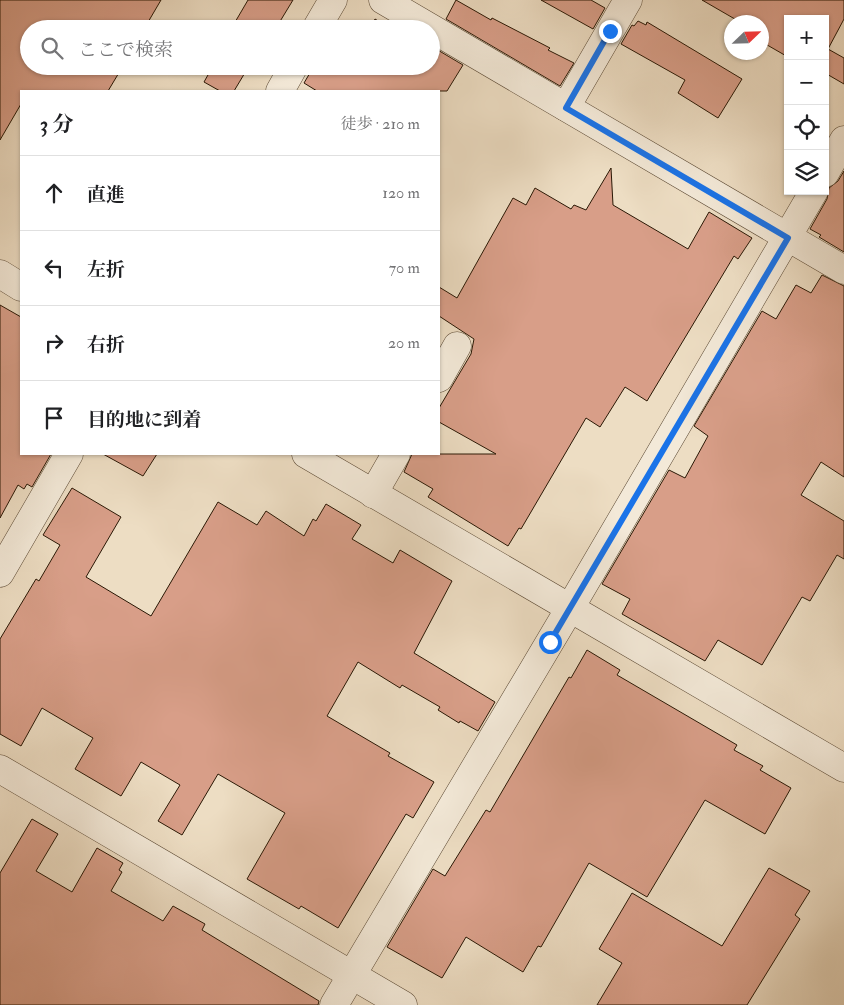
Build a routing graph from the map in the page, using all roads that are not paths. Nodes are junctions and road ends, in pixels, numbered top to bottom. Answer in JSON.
{"nodes":[{"id":1,"x":333,"y":0,"type":"edge"},
{"id":2,"x":383,"y":0,"type":"edge"},
{"id":3,"x":628,"y":0,"type":"edge"},
{"id":4,"x":321,"y":20,"type":"edge"},
{"id":5,"x":417,"y":20,"type":"edge"},
{"id":6,"x":440,"y":34,"type":"edge"},
{"id":7,"x":289,"y":75,"type":"edge"},
{"id":8,"x":281,"y":90,"type":"edge"},
{"id":9,"x":566,"y":108,"type":"junction"},
{"id":10,"x":844,"y":140,"type":"edge"},
{"id":11,"x":829,"y":166,"type":"edge"},
{"id":12,"x":812,"y":195,"type":"edge"},
{"id":13,"x":788,"y":238,"type":"junction"},
{"id":14,"x":844,"y":270,"type":"edge"},
{"id":15,"x":0,"y":274,"type":"edge"},
{"id":16,"x":20,"y":286,"type":"edge"},
{"id":17,"x":457,"y":346,"type":"dead end"},
{"id":18,"x":440,"y":376,"type":"edge"},
{"id":19,"x":68,"y":455,"type":"edge"},
{"id":20,"x":308,"y":455,"type":"edge"},
{"id":21,"x":395,"y":455,"type":"edge"},
{"id":22,"x":373,"y":494,"type":"junction"},
{"id":23,"x":0,"y":573,"type":"edge"},
{"id":24,"x":570,"y":608,"type":"junction"},
{"id":25,"x":844,"y":768,"type":"edge"},
{"id":26,"x":0,"y":769,"type":"edge"},
{"id":27,"x":351,"y":975,"type":"junction"},
{"id":28,"x":334,"y":1005,"type":"edge"},
{"id":29,"x":403,"y":1005,"type":"edge"}],
"edges":[{"from":1,"to":4,"type":"street"},
{"from":2,"to":5,"type":"street"},
{"from":3,"to":9,"type":"street"},
{"from":6,"to":9,"type":"street"},
{"from":7,"to":8,"type":"street"},
{"from":9,"to":13,"type":"street"},
{"from":10,"to":11,"type":"street"},
{"from":12,"to":13,"type":"street"},
{"from":13,"to":14,"type":"street"},
{"from":13,"to":24,"type":"street"},
{"from":15,"to":16,"type":"street"},
{"from":17,"to":18,"type":"street"},
{"from":19,"to":23,"type":"street"},
{"from":20,"to":22,"type":"street"},
{"from":21,"to":22,"type":"street"},
{"from":22,"to":24,"type":"street"},
{"from":24,"to":25,"type":"street"},
{"from":24,"to":27,"type":"street"},
{"from":26,"to":27,"type":"street"},
{"from":27,"to":28,"type":"street"},
{"from":27,"to":29,"type":"street"}]}
